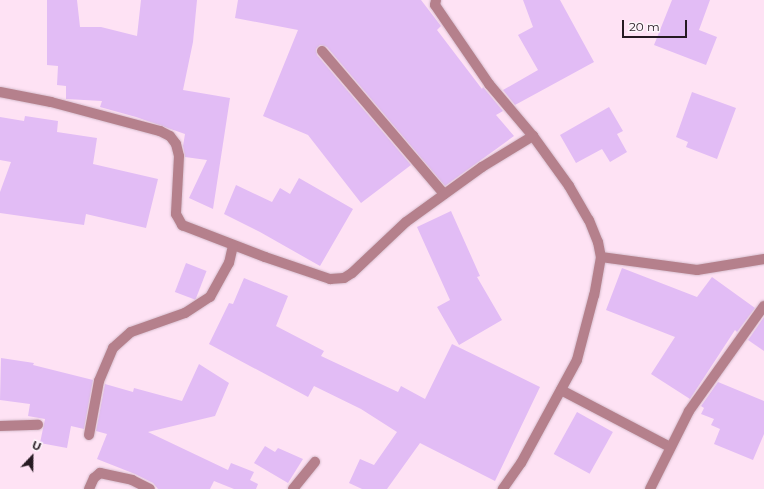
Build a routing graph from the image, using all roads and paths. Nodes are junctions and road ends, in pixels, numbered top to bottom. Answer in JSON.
{"nodes":[{"id":1,"x":436,"y":0,"type":"edge"},
{"id":2,"x":322,"y":51,"type":"dead end"},
{"id":3,"x":0,"y":92,"type":"edge"},
{"id":4,"x":533,"y":136,"type":"junction"},
{"id":5,"x":444,"y":194,"type":"junction"},
{"id":6,"x":234,"y":245,"type":"junction"},
{"id":7,"x":600,"y":257,"type":"junction"},
{"id":8,"x":764,"y":259,"type":"edge"},
{"id":9,"x":764,"y":306,"type":"edge"},
{"id":10,"x":561,"y":390,"type":"junction"},
{"id":11,"x":38,"y":425,"type":"dead end"},
{"id":12,"x":0,"y":426,"type":"edge"},
{"id":13,"x":89,"y":435,"type":"dead end"},
{"id":14,"x":670,"y":447,"type":"junction"},
{"id":15,"x":315,"y":462,"type":"dead end"},
{"id":16,"x":89,"y":489,"type":"edge"},
{"id":17,"x":150,"y":489,"type":"edge"},
{"id":18,"x":293,"y":489,"type":"edge"},
{"id":19,"x":503,"y":489,"type":"edge"},
{"id":20,"x":650,"y":489,"type":"edge"}],
"edges":[{"from":1,"to":4,"type":"street"},
{"from":2,"to":5,"type":"street"},
{"from":3,"to":6,"type":"street"},
{"from":4,"to":5,"type":"street"},
{"from":4,"to":7,"type":"street"},
{"from":5,"to":6,"type":"street"},
{"from":6,"to":13,"type":"street"},
{"from":7,"to":8,"type":"street"},
{"from":7,"to":10,"type":"street"},
{"from":9,"to":14,"type":"street"},
{"from":10,"to":14,"type":"street"},
{"from":10,"to":19,"type":"street"},
{"from":11,"to":12,"type":"street"},
{"from":14,"to":20,"type":"street"},
{"from":15,"to":18,"type":"street"},
{"from":16,"to":17,"type":"street"}]}
